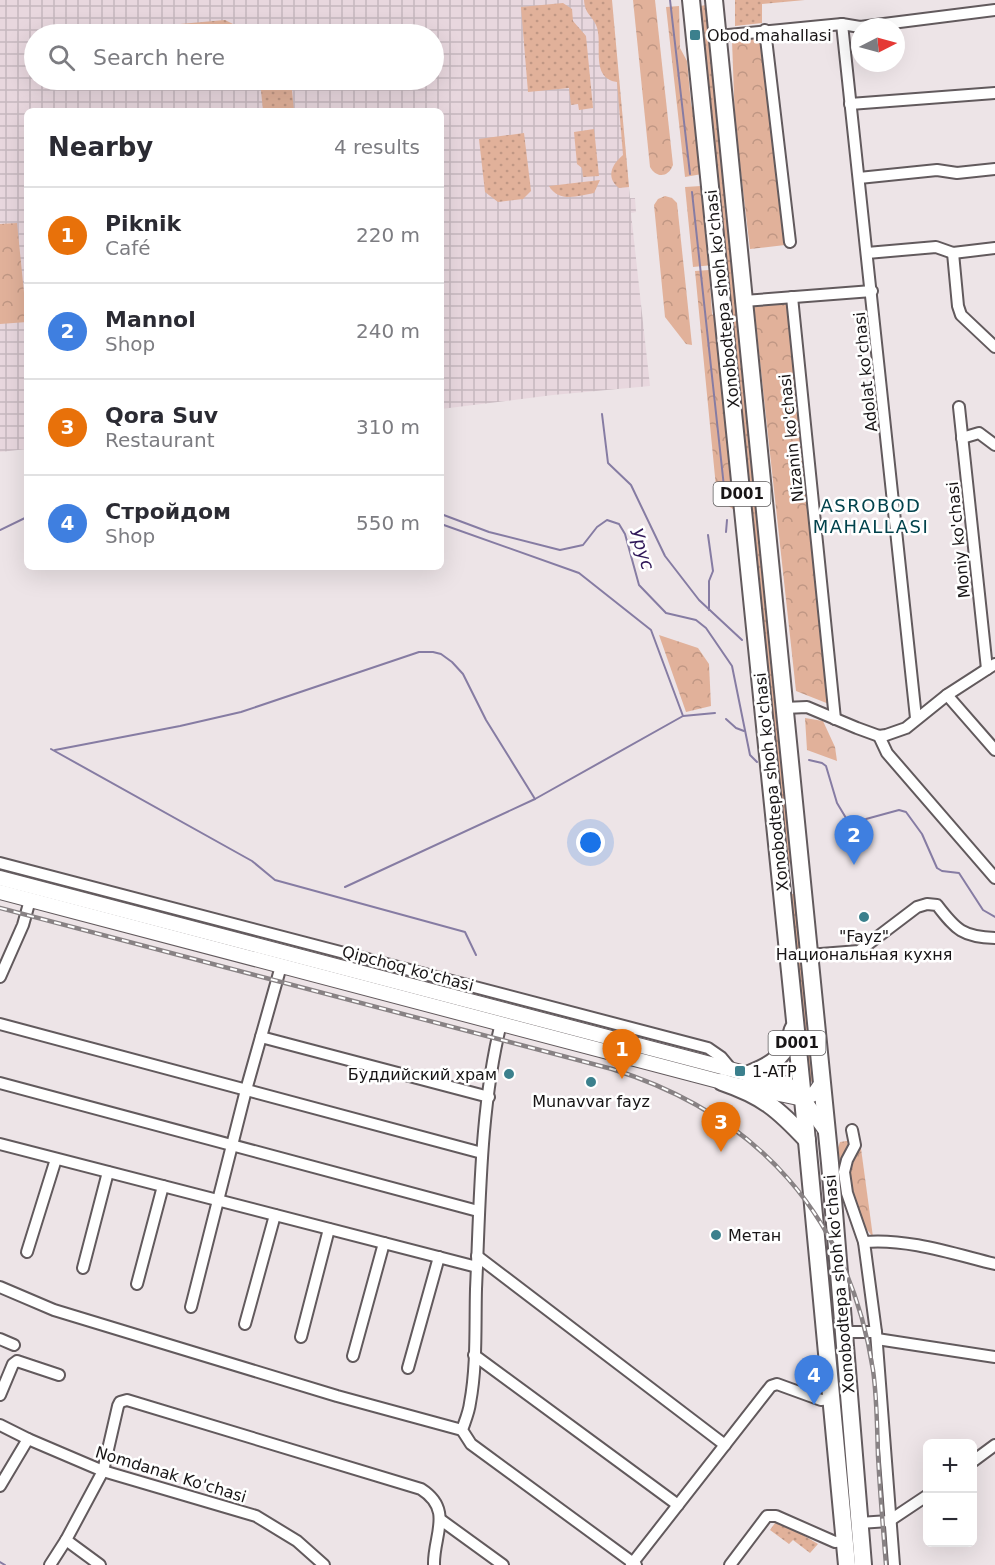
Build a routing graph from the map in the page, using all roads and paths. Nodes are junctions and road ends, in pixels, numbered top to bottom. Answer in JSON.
{"nodes":[{"id":1,"x":691,"y":0,"type":"edge"},
{"id":2,"x":714,"y":0,"type":"edge"},
{"id":3,"x":995,"y":10,"type":"edge"},
{"id":4,"x":842,"y":24,"type":"junction"},
{"id":5,"x":765,"y":30,"type":"junction"},
{"id":6,"x":718,"y":36,"type":"junction"},
{"id":7,"x":995,"y":93,"type":"edge"},
{"id":8,"x":850,"y":104,"type":"junction"},
{"id":9,"x":995,"y":169,"type":"edge"},
{"id":10,"x":860,"y":178,"type":"junction"},
{"id":11,"x":790,"y":242,"type":"dead end"},
{"id":12,"x":995,"y":248,"type":"edge"},
{"id":13,"x":867,"y":253,"type":"junction"},
{"id":14,"x":952,"y":253,"type":"junction"},
{"id":15,"x":872,"y":291,"type":"junction"},
{"id":16,"x":792,"y":297,"type":"junction"},
{"id":17,"x":744,"y":301,"type":"junction"},
{"id":18,"x":995,"y":347,"type":"edge"},
{"id":19,"x":959,"y":407,"type":"dead end"},
{"id":20,"x":962,"y":438,"type":"junction"},
{"id":21,"x":995,"y":445,"type":"edge"},
{"id":22,"x":991,"y":667,"type":"edge"},
{"id":23,"x":947,"y":695,"type":"junction"},
{"id":24,"x":784,"y":708,"type":"junction"},
{"id":25,"x":916,"y":718,"type":"junction"},
{"id":26,"x":835,"y":719,"type":"junction"},
{"id":27,"x":879,"y":736,"type":"junction"},
{"id":28,"x":995,"y":750,"type":"edge"},
{"id":29,"x":0,"y":863,"type":"edge"},
{"id":30,"x":800,"y":869,"type":"junction"},
{"id":31,"x":780,"y":871,"type":"junction"},
{"id":32,"x":0,"y":878,"type":"edge"},
{"id":33,"x":995,"y":878,"type":"edge"},
{"id":34,"x":0,"y":892,"type":"edge"},
{"id":35,"x":30,"y":900,"type":"junction"},
{"id":36,"x":995,"y":938,"type":"edge"},
{"id":37,"x":808,"y":955,"type":"junction"},
{"id":38,"x":281,"y":966,"type":"junction"},
{"id":39,"x":0,"y":977,"type":"edge"},
{"id":40,"x":795,"y":1019,"type":"junction"},
{"id":41,"x":516,"y":1020,"type":"junction"},
{"id":42,"x":501,"y":1023,"type":"junction"},
{"id":43,"x":0,"y":1024,"type":"edge"},
{"id":44,"x":261,"y":1036,"type":"junction"},
{"id":45,"x":749,"y":1074,"type":"junction"},
{"id":46,"x":727,"y":1075,"type":"junction"},
{"id":47,"x":0,"y":1083,"type":"edge"},
{"id":48,"x":821,"y":1084,"type":"junction"},
{"id":49,"x":246,"y":1090,"type":"junction"},
{"id":50,"x":489,"y":1097,"type":"junction"},
{"id":51,"x":803,"y":1099,"type":"junction"},
{"id":52,"x":852,"y":1130,"type":"dead end"},
{"id":53,"x":826,"y":1131,"type":"junction"},
{"id":54,"x":806,"y":1136,"type":"junction"},
{"id":55,"x":0,"y":1144,"type":"edge"},
{"id":56,"x":233,"y":1145,"type":"junction"},
{"id":57,"x":482,"y":1153,"type":"junction"},
{"id":58,"x":56,"y":1159,"type":"junction"},
{"id":59,"x":108,"y":1172,"type":"junction"},
{"id":60,"x":163,"y":1186,"type":"junction"},
{"id":61,"x":219,"y":1200,"type":"junction"},
{"id":62,"x":478,"y":1211,"type":"junction"},
{"id":63,"x":276,"y":1215,"type":"junction"},
{"id":64,"x":329,"y":1229,"type":"junction"},
{"id":65,"x":870,"y":1242,"type":"junction"},
{"id":66,"x":384,"y":1243,"type":"junction"},
{"id":67,"x":27,"y":1252,"type":"dead end"},
{"id":68,"x":439,"y":1257,"type":"junction"},
{"id":69,"x":477,"y":1262,"type":"junction"},
{"id":70,"x":995,"y":1264,"type":"edge"},
{"id":71,"x":83,"y":1268,"type":"dead end"},
{"id":72,"x":137,"y":1284,"type":"dead end"},
{"id":73,"x":0,"y":1287,"type":"edge"},
{"id":74,"x":191,"y":1307,"type":"dead end"},
{"id":75,"x":245,"y":1324,"type":"dead end"},
{"id":76,"x":843,"y":1332,"type":"junction"},
{"id":77,"x":876,"y":1335,"type":"junction"},
{"id":78,"x":301,"y":1337,"type":"dead end"},
{"id":79,"x":0,"y":1339,"type":"edge"},
{"id":80,"x":14,"y":1345,"type":"dead end"},
{"id":81,"x":474,"y":1355,"type":"junction"},
{"id":82,"x":353,"y":1356,"type":"dead end"},
{"id":83,"x":995,"y":1357,"type":"edge"},
{"id":84,"x":408,"y":1368,"type":"dead end"},
{"id":85,"x":59,"y":1375,"type":"dead end"},
{"id":86,"x":0,"y":1395,"type":"edge"},
{"id":87,"x":832,"y":1399,"type":"junction"},
{"id":88,"x":0,"y":1425,"type":"edge"},
{"id":89,"x":462,"y":1430,"type":"junction"},
{"id":90,"x":28,"y":1439,"type":"junction"},
{"id":91,"x":725,"y":1445,"type":"junction"},
{"id":92,"x":995,"y":1445,"type":"edge"},
{"id":93,"x":977,"y":1458,"type":"edge"},
{"id":94,"x":104,"y":1471,"type":"junction"},
{"id":95,"x":0,"y":1486,"type":"edge"},
{"id":96,"x":923,"y":1497,"type":"edge"},
{"id":97,"x":678,"y":1505,"type":"junction"},
{"id":98,"x":441,"y":1520,"type":"junction"},
{"id":99,"x":889,"y":1521,"type":"junction"},
{"id":100,"x":859,"y":1523,"type":"junction"},
{"id":101,"x":66,"y":1540,"type":"junction"},
{"id":102,"x":845,"y":1541,"type":"junction"},
{"id":103,"x":633,"y":1564,"type":"edge"},
{"id":104,"x":50,"y":1565,"type":"edge"},
{"id":105,"x":100,"y":1565,"type":"edge"},
{"id":106,"x":324,"y":1565,"type":"edge"},
{"id":107,"x":434,"y":1565,"type":"edge"},
{"id":108,"x":503,"y":1565,"type":"edge"},
{"id":109,"x":730,"y":1565,"type":"edge"},
{"id":110,"x":847,"y":1565,"type":"edge"},
{"id":111,"x":863,"y":1565,"type":"edge"},
{"id":112,"x":894,"y":1565,"type":"edge"}],
"edges":[{"from":1,"to":31,"type":"highway","name":"Xonobodtepa shoh ko'chasi","number":"D001"},
{"from":2,"to":6,"type":"highway","name":"Xonobodtepa shoh ko'chasi","number":"D001"},
{"from":3,"to":4,"type":"street"},
{"from":4,"to":5,"type":"street"},
{"from":4,"to":8,"type":"street","name":"Adolat ko'chasi"},
{"from":5,"to":6,"type":"street"},
{"from":5,"to":11,"type":"street"},
{"from":6,"to":17,"type":"highway","name":"Xonobodtepa shoh ko'chasi","number":"D001"},
{"from":7,"to":8,"type":"street"},
{"from":8,"to":10,"type":"street","name":"Adolat ko'chasi"},
{"from":9,"to":10,"type":"street"},
{"from":10,"to":13,"type":"street","name":"Adolat ko'chasi"},
{"from":12,"to":14,"type":"street"},
{"from":13,"to":14,"type":"street"},
{"from":13,"to":15,"type":"street","name":"Adolat ko'chasi"},
{"from":14,"to":18,"type":"street"},
{"from":15,"to":16,"type":"street"},
{"from":15,"to":25,"type":"street","name":"Adolat ko'chasi"},
{"from":16,"to":17,"type":"street"},
{"from":16,"to":26,"type":"street","name":"Nizanin ko'chasi"},
{"from":17,"to":24,"type":"highway","name":"Xonobodtepa shoh ko'chasi","number":"D001"},
{"from":19,"to":20,"type":"street","name":"Moniy ko'chasi"},
{"from":20,"to":21,"type":"street"},
{"from":20,"to":22,"type":"street","name":"Moniy ko'chasi"},
{"from":22,"to":23,"type":"street","name":"Moniy ko'chasi"},
{"from":23,"to":25,"type":"street","name":"Moniy ko'chasi"},
{"from":23,"to":28,"type":"street"},
{"from":24,"to":26,"type":"street"},
{"from":24,"to":30,"type":"highway","name":"Xonobodtepa shoh ko'chasi","number":"D001"},
{"from":25,"to":27,"type":"street","name":"Moniy ko'chasi"},
{"from":26,"to":27,"type":"street"},
{"from":27,"to":33,"type":"street"},
{"from":29,"to":46,"type":"street"},
{"from":30,"to":31,"type":"highway"},
{"from":30,"to":37,"type":"highway","name":"Xonobodtepa shoh ko'chasi","number":"D001"},
{"from":31,"to":40,"type":"highway","name":"Xonobodtepa shoh ko'chasi","number":"D001"},
{"from":32,"to":41,"type":"main road","name":"Qipchoq ko'chasi"},
{"from":34,"to":35,"type":"main road","name":"Qipchoq ko'chasi"},
{"from":35,"to":38,"type":"main road","name":"Qipchoq ko'chasi"},
{"from":35,"to":39,"type":"street"},
{"from":36,"to":37,"type":"street"},
{"from":37,"to":48,"type":"highway","name":"Xonobodtepa shoh ko'chasi","number":"D001"},
{"from":38,"to":42,"type":"main road","name":"Qipchoq ko'chasi"},
{"from":38,"to":44,"type":"street"},
{"from":40,"to":45,"type":"highway"},
{"from":40,"to":51,"type":"highway","name":"Xonobodtepa shoh ko'chasi","number":"D001"},
{"from":41,"to":42,"type":"main road","name":"Qipchoq ko'chasi"},
{"from":41,"to":46,"type":"main road","name":"Qipchoq ko'chasi"},
{"from":42,"to":50,"type":"street"},
{"from":43,"to":49,"type":"street"},
{"from":44,"to":49,"type":"street"},
{"from":44,"to":50,"type":"street"},
{"from":45,"to":46,"type":"main road","name":"Qipchoq ko'chasi"},
{"from":45,"to":51,"type":"main road","name":"Qipchoq ko'chasi"},
{"from":46,"to":51,"type":"main road","name":"Qipchoq ko'chasi"},
{"from":46,"to":54,"type":"highway"},
{"from":47,"to":56,"type":"street"},
{"from":48,"to":51,"type":"main road"},
{"from":48,"to":53,"type":"highway","name":"Xonobodtepa shoh ko'chasi","number":"D001"},
{"from":49,"to":56,"type":"street"},
{"from":49,"to":57,"type":"street"},
{"from":50,"to":57,"type":"street"},
{"from":51,"to":53,"type":"main road","name":"Qipchoq ko'chasi"},
{"from":51,"to":54,"type":"highway","name":"Xonobodtepa shoh ko'chasi","number":"D001"},
{"from":52,"to":65,"type":"street"},
{"from":53,"to":54,"type":"main road"},
{"from":53,"to":76,"type":"highway","name":"Xonobodtepa shoh ko'chasi","number":"D001"},
{"from":54,"to":87,"type":"highway","name":"Xonobodtepa shoh ko'chasi","number":"D001"},
{"from":55,"to":58,"type":"street"},
{"from":56,"to":61,"type":"street"},
{"from":56,"to":62,"type":"street"},
{"from":57,"to":62,"type":"street"},
{"from":58,"to":59,"type":"street"},
{"from":58,"to":67,"type":"street"},
{"from":59,"to":60,"type":"street"},
{"from":59,"to":71,"type":"street"},
{"from":60,"to":61,"type":"street"},
{"from":60,"to":72,"type":"street"},
{"from":61,"to":63,"type":"street"},
{"from":61,"to":74,"type":"street"},
{"from":62,"to":69,"type":"street"},
{"from":63,"to":64,"type":"street"},
{"from":63,"to":75,"type":"street"},
{"from":64,"to":66,"type":"street"},
{"from":64,"to":78,"type":"street"},
{"from":65,"to":70,"type":"street"},
{"from":65,"to":77,"type":"street"},
{"from":66,"to":68,"type":"street"},
{"from":66,"to":82,"type":"street"},
{"from":68,"to":69,"type":"street"},
{"from":68,"to":84,"type":"street"},
{"from":69,"to":81,"type":"street"},
{"from":69,"to":91,"type":"street"},
{"from":73,"to":89,"type":"street"},
{"from":76,"to":77,"type":"street"},
{"from":76,"to":100,"type":"highway","name":"Xonobodtepa shoh ko'chasi","number":"D001"},
{"from":77,"to":83,"type":"street"},
{"from":77,"to":99,"type":"street"},
{"from":79,"to":80,"type":"street"},
{"from":81,"to":89,"type":"street"},
{"from":81,"to":97,"type":"street"},
{"from":85,"to":86,"type":"street"},
{"from":87,"to":91,"type":"street"},
{"from":87,"to":102,"type":"highway","name":"Xonobodtepa shoh ko'chasi","number":"D001"},
{"from":88,"to":90,"type":"street","name":"Nomdanak Ko'chasi"},
{"from":89,"to":103,"type":"street"},
{"from":90,"to":94,"type":"street","name":"Nomdanak Ko'chasi"},
{"from":90,"to":95,"type":"street"},
{"from":91,"to":97,"type":"street"},
{"from":92,"to":93,"type":"street"},
{"from":94,"to":98,"type":"street"},
{"from":94,"to":101,"type":"street"},
{"from":94,"to":106,"type":"street","name":"Nomdanak Ko'chasi"},
{"from":96,"to":99,"type":"street"},
{"from":97,"to":103,"type":"street"},
{"from":98,"to":107,"type":"street"},
{"from":98,"to":108,"type":"street"},
{"from":99,"to":100,"type":"street"},
{"from":99,"to":112,"type":"street"},
{"from":100,"to":111,"type":"highway","name":"Xonobodtepa shoh ko'chasi","number":"D001"},
{"from":101,"to":104,"type":"street"},
{"from":101,"to":105,"type":"street"},
{"from":102,"to":109,"type":"street"},
{"from":102,"to":110,"type":"highway","name":"Xonobodtepa shoh ko'chasi","number":"D001"}]}
